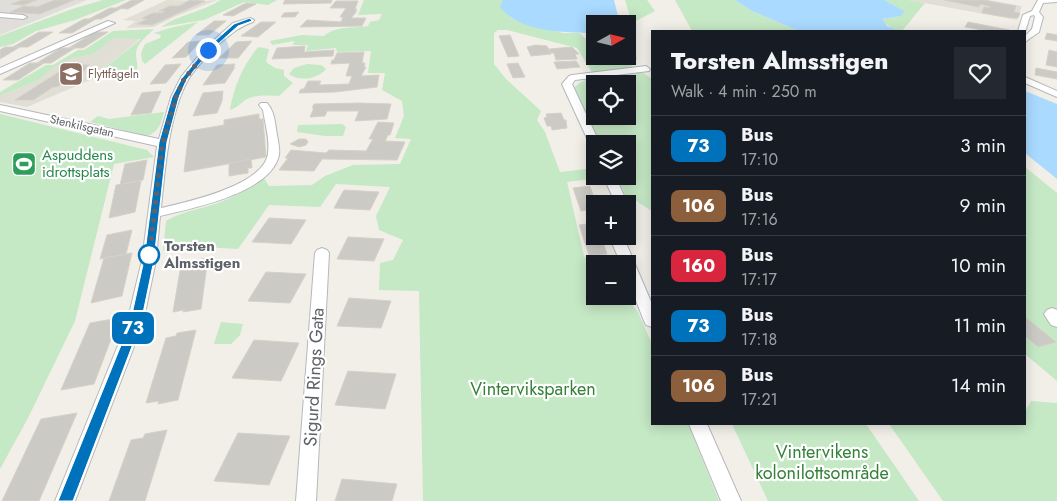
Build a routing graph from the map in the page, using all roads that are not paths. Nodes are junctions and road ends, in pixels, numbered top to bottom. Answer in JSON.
{"nodes":[{"id":1,"x":1057,"y":0,"type":"edge"},
{"id":2,"x":1041,"y":1,"type":"edge"},
{"id":3,"x":1036,"y":12,"type":"junction"},
{"id":4,"x":0,"y":15,"type":"edge"},
{"id":5,"x":23,"y":17,"type":"dead end"},
{"id":6,"x":250,"y":20,"type":"dead end"},
{"id":7,"x":111,"y":23,"type":"dead end"},
{"id":8,"x":1026,"y":30,"type":"edge"},
{"id":9,"x":1026,"y":36,"type":"edge"},
{"id":10,"x":646,"y":69,"type":"dead end"},
{"id":11,"x":0,"y":71,"type":"edge"},
{"id":12,"x":1026,"y":80,"type":"edge"},
{"id":13,"x":1057,"y":94,"type":"edge"},
{"id":14,"x":264,"y":105,"type":"dead end"},
{"id":15,"x":0,"y":108,"type":"edge"},
{"id":16,"x":590,"y":135,"type":"edge"},
{"id":17,"x":163,"y":142,"type":"junction"},
{"id":18,"x":156,"y":213,"type":"junction"},
{"id":19,"x":620,"y":245,"type":"edge"},
{"id":20,"x":322,"y":253,"type":"dead end"},
{"id":21,"x":1057,"y":316,"type":"edge"},
{"id":22,"x":651,"y":319,"type":"edge"},
{"id":23,"x":1057,"y":321,"type":"edge"},
{"id":24,"x":698,"y":425,"type":"edge"},
{"id":25,"x":65,"y":501,"type":"edge"},
{"id":26,"x":306,"y":501,"type":"edge"},
{"id":27,"x":731,"y":501,"type":"edge"}],
"edges":[{"from":1,"to":2,"type":"street"},
{"from":2,"to":3,"type":"street"},
{"from":3,"to":8,"type":"street"},
{"from":3,"to":9,"type":"street"},
{"from":4,"to":5,"type":"street"},
{"from":6,"to":17,"type":"street"},
{"from":7,"to":11,"type":"street"},
{"from":10,"to":16,"type":"street"},
{"from":12,"to":13,"type":"street"},
{"from":14,"to":18,"type":"street"},
{"from":15,"to":17,"type":"street","name":"Stenkilsgatan"},
{"from":17,"to":18,"type":"street"},
{"from":18,"to":25,"type":"street"},
{"from":19,"to":22,"type":"street"},
{"from":20,"to":26,"type":"street","name":"Sigurd Rings Gata"},
{"from":21,"to":23,"type":"street"},
{"from":24,"to":27,"type":"street"}]}
